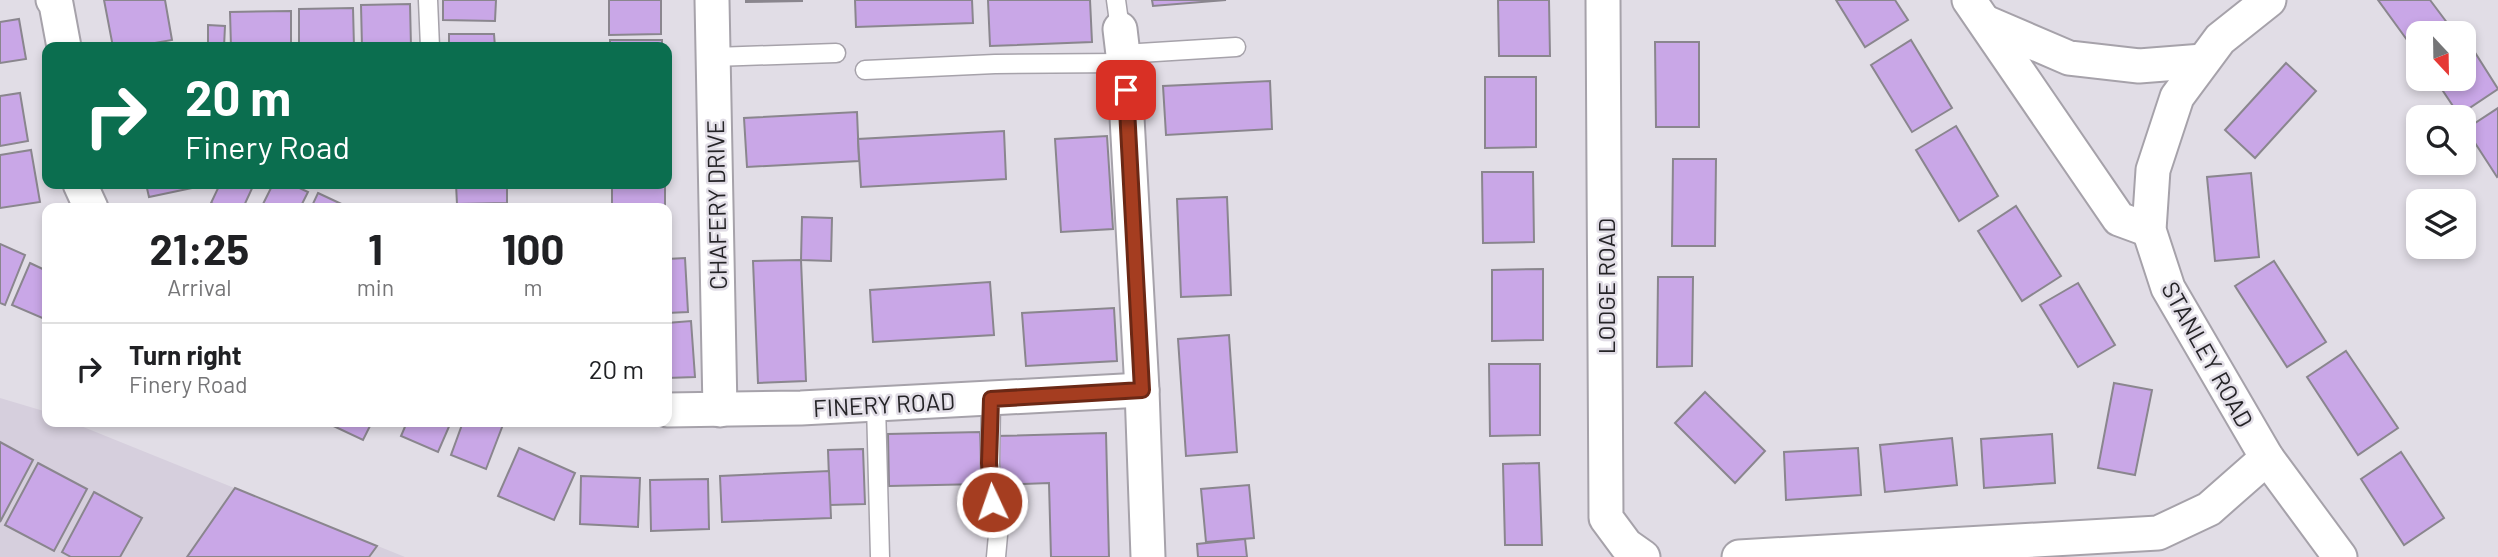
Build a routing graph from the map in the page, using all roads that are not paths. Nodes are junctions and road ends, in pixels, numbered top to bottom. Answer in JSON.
{"nodes":[{"id":1,"x":53,"y":0,"type":"edge"},
{"id":2,"x":428,"y":0,"type":"edge"},
{"id":3,"x":712,"y":0,"type":"edge"},
{"id":4,"x":1603,"y":0,"type":"edge"},
{"id":5,"x":2269,"y":0,"type":"edge"},
{"id":6,"x":1977,"y":11,"type":"edge"},
{"id":7,"x":1121,"y":37,"type":"edge"},
{"id":8,"x":63,"y":42,"type":"edge"},
{"id":9,"x":430,"y":42,"type":"edge"},
{"id":10,"x":1236,"y":47,"type":"dead end"},
{"id":11,"x":836,"y":53,"type":"dead end"},
{"id":12,"x":714,"y":57,"type":"junction"},
{"id":13,"x":2203,"y":61,"type":"junction"},
{"id":14,"x":865,"y":70,"type":"dead end"},
{"id":15,"x":2149,"y":230,"type":"junction"},
{"id":16,"x":1142,"y":390,"type":"junction"},
{"id":17,"x":991,"y":399,"type":"junction"},
{"id":18,"x":876,"y":404,"type":"junction"},
{"id":19,"x":672,"y":410,"type":"edge"},
{"id":20,"x":720,"y":410,"type":"junction"},
{"id":21,"x":2267,"y":458,"type":"junction"},
{"id":22,"x":1886,"y":552,"type":"edge"},
{"id":23,"x":880,"y":557,"type":"edge"},
{"id":24,"x":996,"y":557,"type":"edge"},
{"id":25,"x":1148,"y":557,"type":"edge"},
{"id":26,"x":1643,"y":557,"type":"edge"},
{"id":27,"x":1739,"y":557,"type":"edge"},
{"id":28,"x":2340,"y":557,"type":"edge"}],
"edges":[{"from":1,"to":8,"type":"street"},
{"from":2,"to":9,"type":"lane"},
{"from":3,"to":12,"type":"street","name":"CHAFERY DRIVE"},
{"from":4,"to":26,"type":"street","name":"LODGE ROAD"},
{"from":5,"to":13,"type":"street","name":"STANLEY ROAD"},
{"from":6,"to":13,"type":"street"},
{"from":6,"to":15,"type":"street"},
{"from":7,"to":10,"type":"lane"},
{"from":7,"to":14,"type":"lane"},
{"from":7,"to":16,"type":"street"},
{"from":11,"to":12,"type":"lane"},
{"from":12,"to":20,"type":"street","name":"CHAFERY DRIVE"},
{"from":13,"to":15,"type":"street","name":"STANLEY ROAD"},
{"from":15,"to":21,"type":"street","name":"STANLEY ROAD"},
{"from":16,"to":17,"type":"street","name":"FINERY ROAD"},
{"from":16,"to":25,"type":"street"},
{"from":17,"to":18,"type":"street","name":"FINERY ROAD"},
{"from":17,"to":24,"type":"lane"},
{"from":18,"to":20,"type":"street","name":"FINERY ROAD"},
{"from":18,"to":23,"type":"lane"},
{"from":19,"to":20,"type":"street","name":"FINERY ROAD"},
{"from":21,"to":22,"type":"street"},
{"from":21,"to":28,"type":"street","name":"STANLEY ROAD"},
{"from":22,"to":27,"type":"street"}]}
